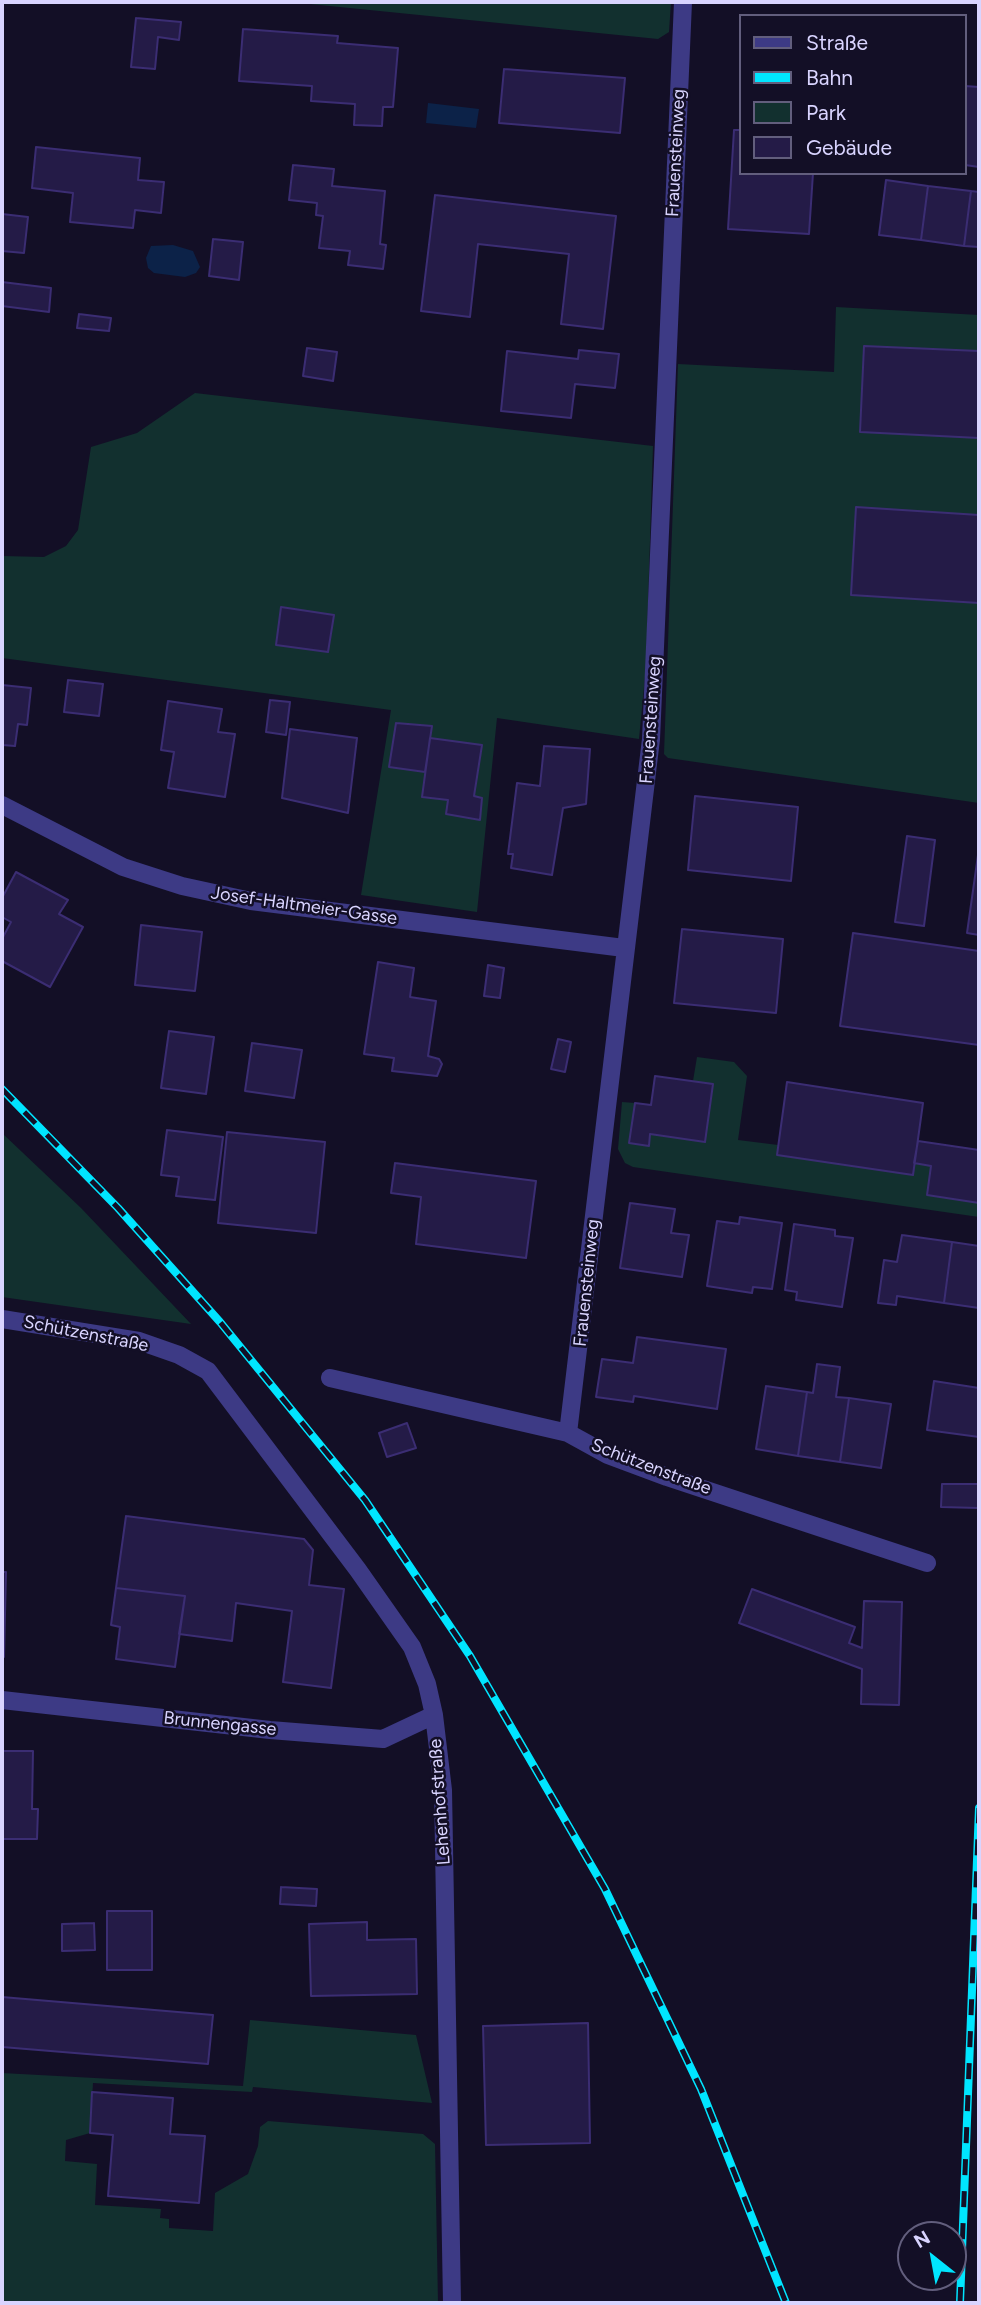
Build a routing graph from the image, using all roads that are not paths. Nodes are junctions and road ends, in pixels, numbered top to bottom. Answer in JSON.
{"nodes":[{"id":1,"x":683,"y":2,"type":"edge"},
{"id":2,"x":2,"y":805,"type":"edge"},
{"id":3,"x":624,"y":948,"type":"junction"},
{"id":4,"x":2,"y":1319,"type":"edge"},
{"id":5,"x":208,"y":1371,"type":"joint"},
{"id":6,"x":330,"y":1378,"type":"dead end"},
{"id":7,"x":568,"y":1433,"type":"junction"},
{"id":8,"x":927,"y":1563,"type":"dead end"},
{"id":9,"x":2,"y":1700,"type":"edge"},
{"id":10,"x":434,"y":1715,"type":"junction"},
{"id":11,"x":452,"y":2303,"type":"edge"}],
"edges":[{"from":1,"to":3,"type":"street","name":"Frauensteinweg"},
{"from":2,"to":3,"type":"street","name":"Josef-Haltmeier-Gasse"},
{"from":3,"to":7,"type":"street","name":"Frauensteinweg"},
{"from":4,"to":5,"type":"street","name":"Schützenstraße"},
{"from":5,"to":10,"type":"street","name":"Lehenhofstraße"},
{"from":6,"to":7,"type":"street","name":"Schützenstraße"},
{"from":7,"to":8,"type":"street","name":"Schützenstraße"},
{"from":9,"to":10,"type":"street","name":"Brunnengasse"},
{"from":10,"to":11,"type":"street","name":"Lehenhofstraße"}]}
